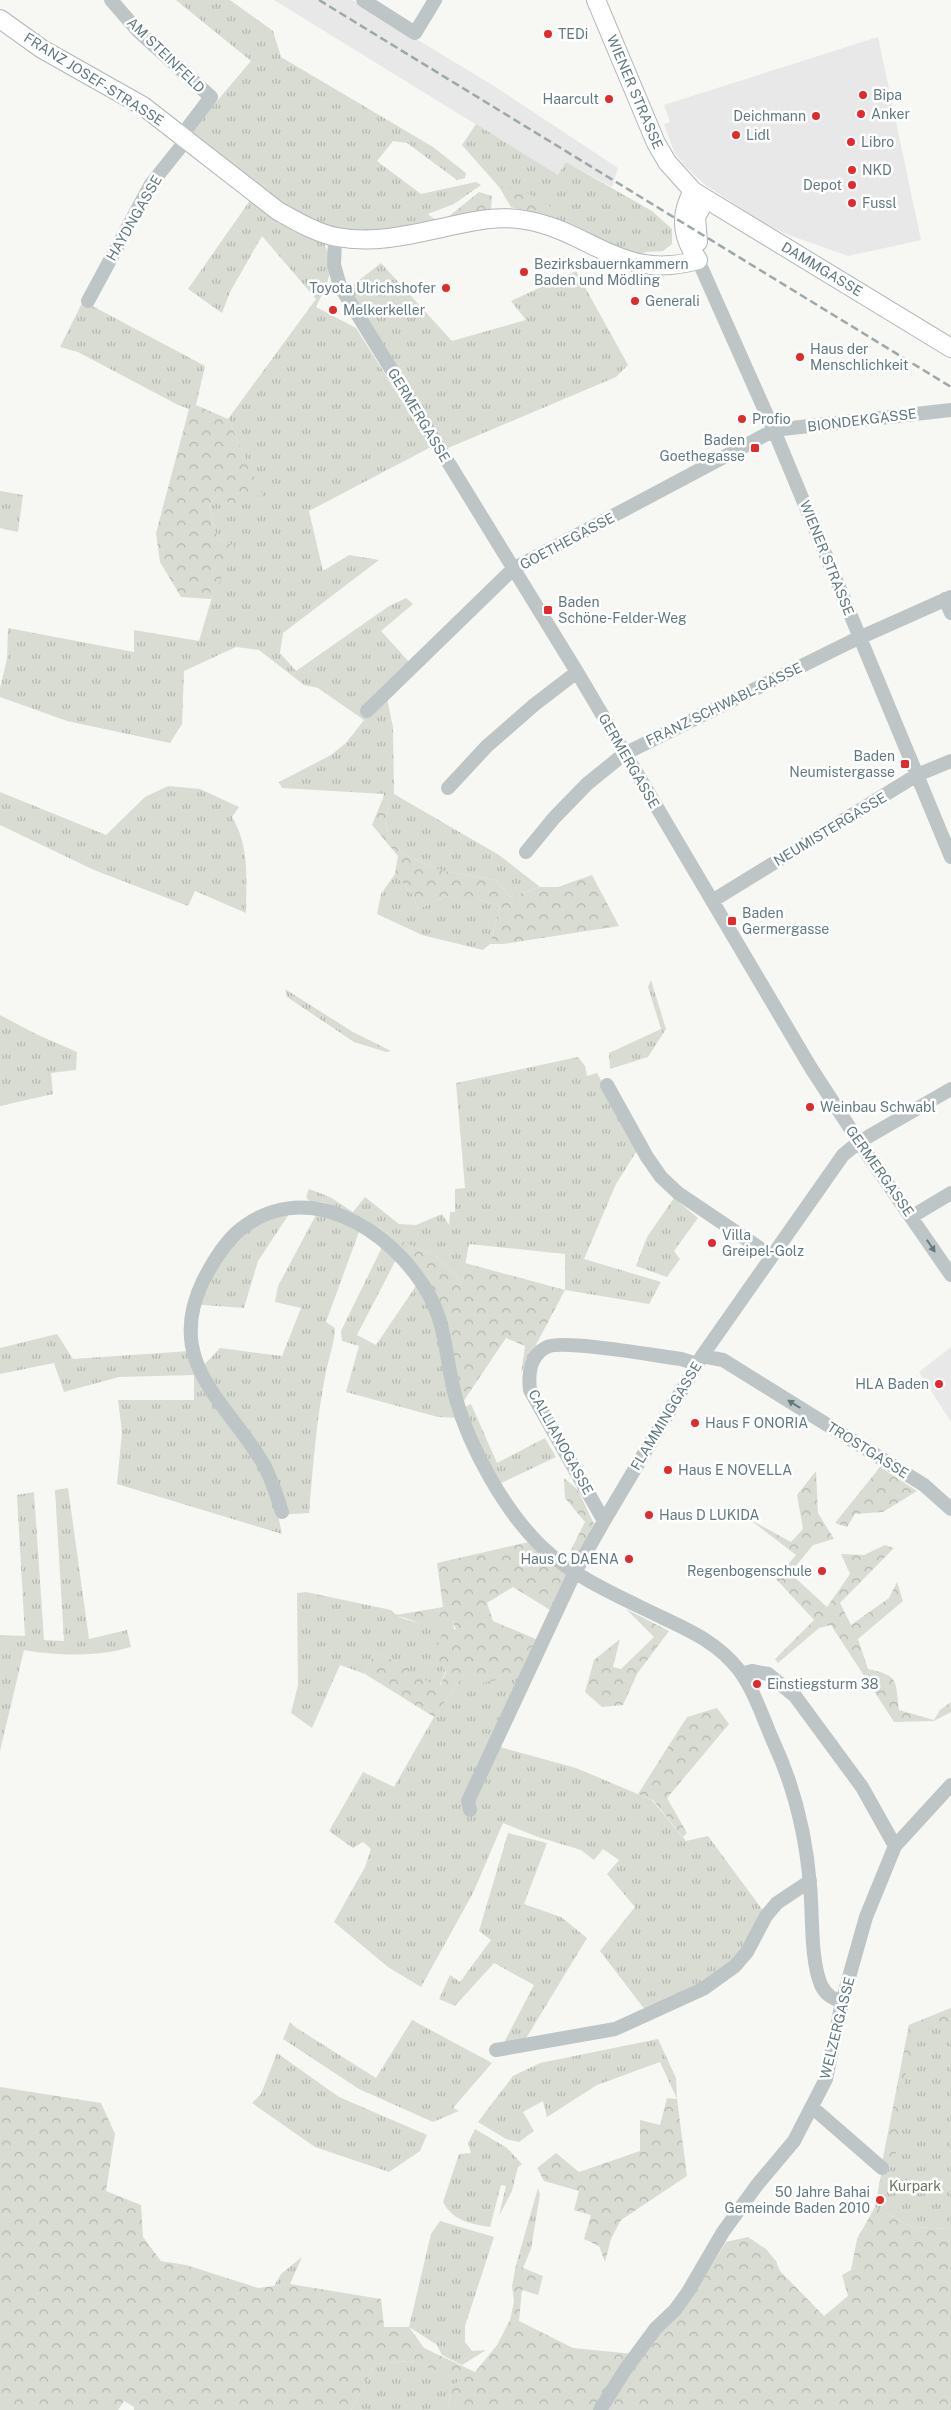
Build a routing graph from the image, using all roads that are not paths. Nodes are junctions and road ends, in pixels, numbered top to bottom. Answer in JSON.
{"nodes":[{"id":1,"x":111,"y":0,"type":"edge"},
{"id":2,"x":363,"y":0,"type":"edge"},
{"id":3,"x":435,"y":0,"type":"edge"},
{"id":4,"x":596,"y":0,"type":"edge"},
{"id":5,"x":0,"y":19,"type":"edge"},
{"id":6,"x":184,"y":137,"type":"junction"},
{"id":7,"x":699,"y":195,"type":"junction"},
{"id":8,"x":335,"y":237,"type":"junction"},
{"id":9,"x":698,"y":260,"type":"junction"},
{"id":10,"x":88,"y":301,"type":"dead end"},
{"id":11,"x":951,"y":348,"type":"edge"},
{"id":12,"x":951,"y":410,"type":"edge"},
{"id":13,"x":774,"y":430,"type":"junction"},
{"id":14,"x":513,"y":569,"type":"junction"},
{"id":15,"x":948,"y":598,"type":"edge"},
{"id":16,"x":951,"y":612,"type":"edge"},
{"id":17,"x":859,"y":637,"type":"junction"},
{"id":18,"x":577,"y":672,"type":"junction"},
{"id":19,"x":367,"y":711,"type":"dead end"},
{"id":20,"x":624,"y":754,"type":"junction"},
{"id":21,"x":951,"y":761,"type":"edge"},
{"id":22,"x":918,"y":775,"type":"junction"},
{"id":23,"x":448,"y":788,"type":"dead end"},
{"id":24,"x":526,"y":852,"type":"dead end"},
{"id":25,"x":951,"y":857,"type":"edge"},
{"id":26,"x":712,"y":901,"type":"junction"},
{"id":27,"x":607,"y":1084,"type":"dead end"},
{"id":28,"x":951,"y":1089,"type":"edge"},
{"id":29,"x":859,"y":1142,"type":"junction"},
{"id":30,"x":951,"y":1193,"type":"edge"},
{"id":31,"x":911,"y":1217,"type":"junction"},
{"id":32,"x":770,"y":1255,"type":"junction"},
{"id":33,"x":951,"y":1275,"type":"edge"},
{"id":34,"x":556,"y":1344,"type":"joint"},
{"id":35,"x":699,"y":1360,"type":"junction"},
{"id":36,"x":951,"y":1509,"type":"edge"},
{"id":37,"x":282,"y":1512,"type":"dead end"},
{"id":38,"x":604,"y":1521,"type":"junction"},
{"id":39,"x":575,"y":1572,"type":"junction"},
{"id":40,"x":742,"y":1674,"type":"junction"},
{"id":41,"x":951,"y":1785,"type":"edge"},
{"id":42,"x":470,"y":1810,"type":"dead end"},
{"id":43,"x":895,"y":1846,"type":"junction"},
{"id":44,"x":810,"y":1882,"type":"junction"},
{"id":45,"x":842,"y":2002,"type":"junction"},
{"id":46,"x":496,"y":2050,"type":"dead end"},
{"id":47,"x":813,"y":2108,"type":"junction"},
{"id":48,"x":882,"y":2168,"type":"dead end"},
{"id":49,"x":600,"y":2410,"type":"edge"}],
"edges":[{"from":1,"to":6,"type":"street","name":"AM STEINFELD"},
{"from":2,"to":3,"type":"street"},
{"from":4,"to":7,"type":"main road","name":"WIENER STRASSE"},
{"from":5,"to":6,"type":"main road","name":"FRANZ JOSEF-STRASSE"},
{"from":6,"to":8,"type":"main road","name":"FRANZ JOSEF-STRASSE"},
{"from":6,"to":10,"type":"street","name":"HAYDNGASSE"},
{"from":7,"to":9,"type":"main road","name":"WIENER STRASSE"},
{"from":7,"to":11,"type":"main road","name":"DAMMGASSE"},
{"from":8,"to":9,"type":"main road","name":"FRANZ JOSEF-STRASSE"},
{"from":8,"to":14,"type":"street","name":"GERMERGASSE"},
{"from":9,"to":13,"type":"street","name":"WIENER STRASSE"},
{"from":12,"to":13,"type":"street","name":"BIONDEKGASSE"},
{"from":13,"to":14,"type":"street","name":"GOETHEGASSE"},
{"from":13,"to":17,"type":"street","name":"WIENER STRASSE"},
{"from":14,"to":18,"type":"street","name":"GERMERGASSE"},
{"from":14,"to":19,"type":"street","name":"GOETHEGASSE"},
{"from":15,"to":16,"type":"street"},
{"from":15,"to":17,"type":"street","name":"FRANZ SCHWABL-GASSE"},
{"from":17,"to":20,"type":"street","name":"FRANZ SCHWABL-GASSE"},
{"from":17,"to":22,"type":"street","name":"WIENER STRASSE"},
{"from":18,"to":20,"type":"street","name":"GERMERGASSE"},
{"from":18,"to":23,"type":"street"},
{"from":20,"to":24,"type":"street","name":"FRANZ SCHWABL-GASSE"},
{"from":20,"to":26,"type":"street","name":"GERMERGASSE"},
{"from":21,"to":22,"type":"street","name":"NEUMISTERGASSE"},
{"from":22,"to":25,"type":"street","name":"WIENER STRASSE"},
{"from":22,"to":26,"type":"street","name":"NEUMISTERGASSE"},
{"from":26,"to":29,"type":"street","name":"GERMERGASSE"},
{"from":27,"to":32,"type":"street"},
{"from":28,"to":29,"type":"street","name":"FLAMMINGGASSE"},
{"from":29,"to":31,"type":"street","name":"GERMERGASSE"},
{"from":29,"to":32,"type":"street","name":"FLAMMINGGASSE"},
{"from":30,"to":31,"type":"street"},
{"from":31,"to":33,"type":"street","name":"GERMERGASSE","one_way":true},
{"from":32,"to":35,"type":"street","name":"FLAMMINGGASSE"},
{"from":34,"to":35,"type":"street","name":"TROSTGASSE"},
{"from":34,"to":38,"type":"street","name":"CALLIANOGASSE"},
{"from":36,"to":35,"type":"street","name":"TROSTGASSE","one_way":true},
{"from":35,"to":38,"type":"street","name":"FLAMMINGGASSE"},
{"from":37,"to":39,"type":"street"},
{"from":38,"to":39,"type":"street","name":"FLAMMINGGASSE"},
{"from":39,"to":40,"type":"street"},
{"from":39,"to":42,"type":"street","name":"FLAMMINGGASSE"},
{"from":40,"to":43,"type":"street"},
{"from":40,"to":44,"type":"street"},
{"from":41,"to":43,"type":"street","name":"WELZERGASSE"},
{"from":43,"to":45,"type":"street","name":"WELZERGASSE"},
{"from":44,"to":45,"type":"street"},
{"from":44,"to":46,"type":"street"},
{"from":45,"to":47,"type":"street","name":"WELZERGASSE"},
{"from":47,"to":48,"type":"street"},
{"from":47,"to":49,"type":"street","name":"WELZERGASSE"}]}
